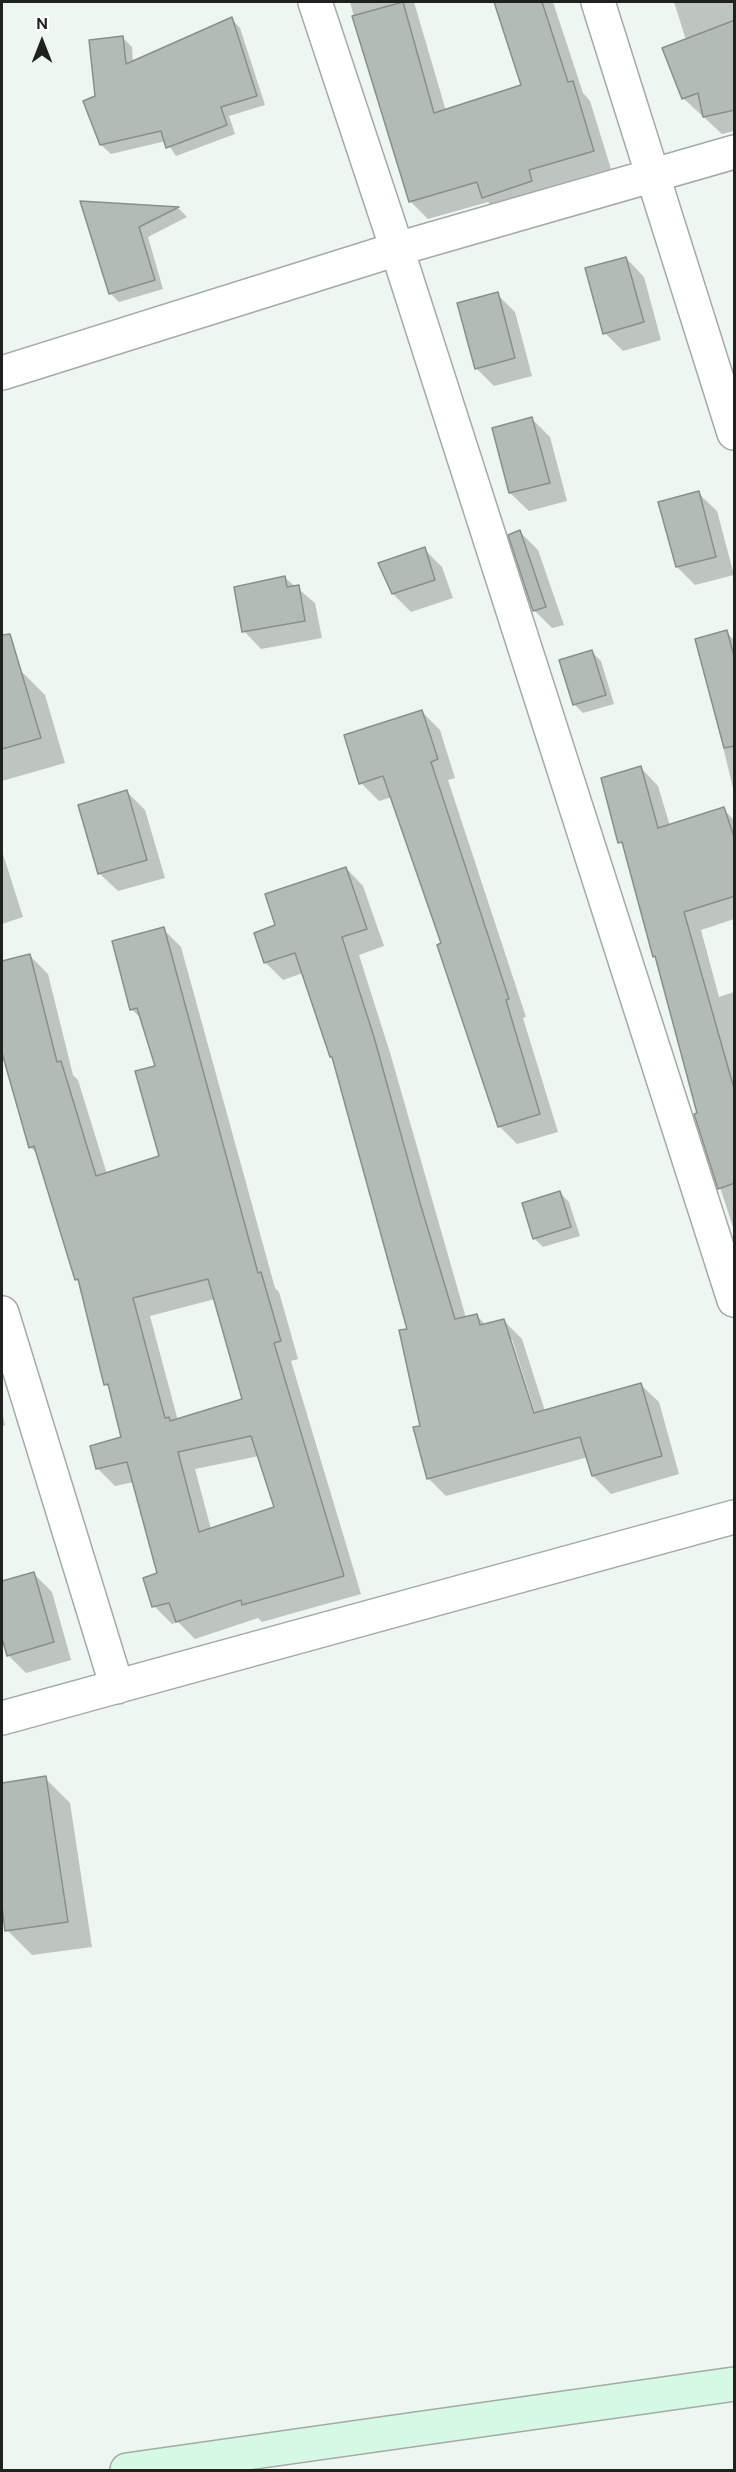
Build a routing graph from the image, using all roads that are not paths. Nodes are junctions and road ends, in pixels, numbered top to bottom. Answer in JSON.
{"nodes":[{"id":1,"x":315,"y":2,"type":"edge"},
{"id":2,"x":598,"y":2,"type":"edge"},
{"id":3,"x":735,"y":152,"type":"edge"},
{"id":4,"x":654,"y":174,"type":"junction"},
{"id":5,"x":397,"y":249,"type":"junction"},
{"id":6,"x":2,"y":373,"type":"edge"},
{"id":7,"x":735,"y":434,"type":"edge"},
{"id":8,"x":735,"y":1300,"type":"edge"},
{"id":9,"x":2,"y":1314,"type":"edge"},
{"id":10,"x":735,"y":1517,"type":"edge"},
{"id":11,"x":117,"y":1687,"type":"junction"},
{"id":12,"x":2,"y":1718,"type":"edge"},
{"id":13,"x":735,"y":2384,"type":"edge"},
{"id":14,"x":127,"y":2470,"type":"edge"}],
"edges":[{"from":1,"to":5,"type":"street"},
{"from":2,"to":4,"type":"street"},
{"from":3,"to":4,"type":"street"},
{"from":4,"to":5,"type":"street"},
{"from":4,"to":7,"type":"street"},
{"from":5,"to":6,"type":"street"},
{"from":5,"to":8,"type":"street"},
{"from":9,"to":11,"type":"street"},
{"from":10,"to":11,"type":"street"},
{"from":11,"to":12,"type":"street"},
{"from":13,"to":14,"type":"street"}]}
